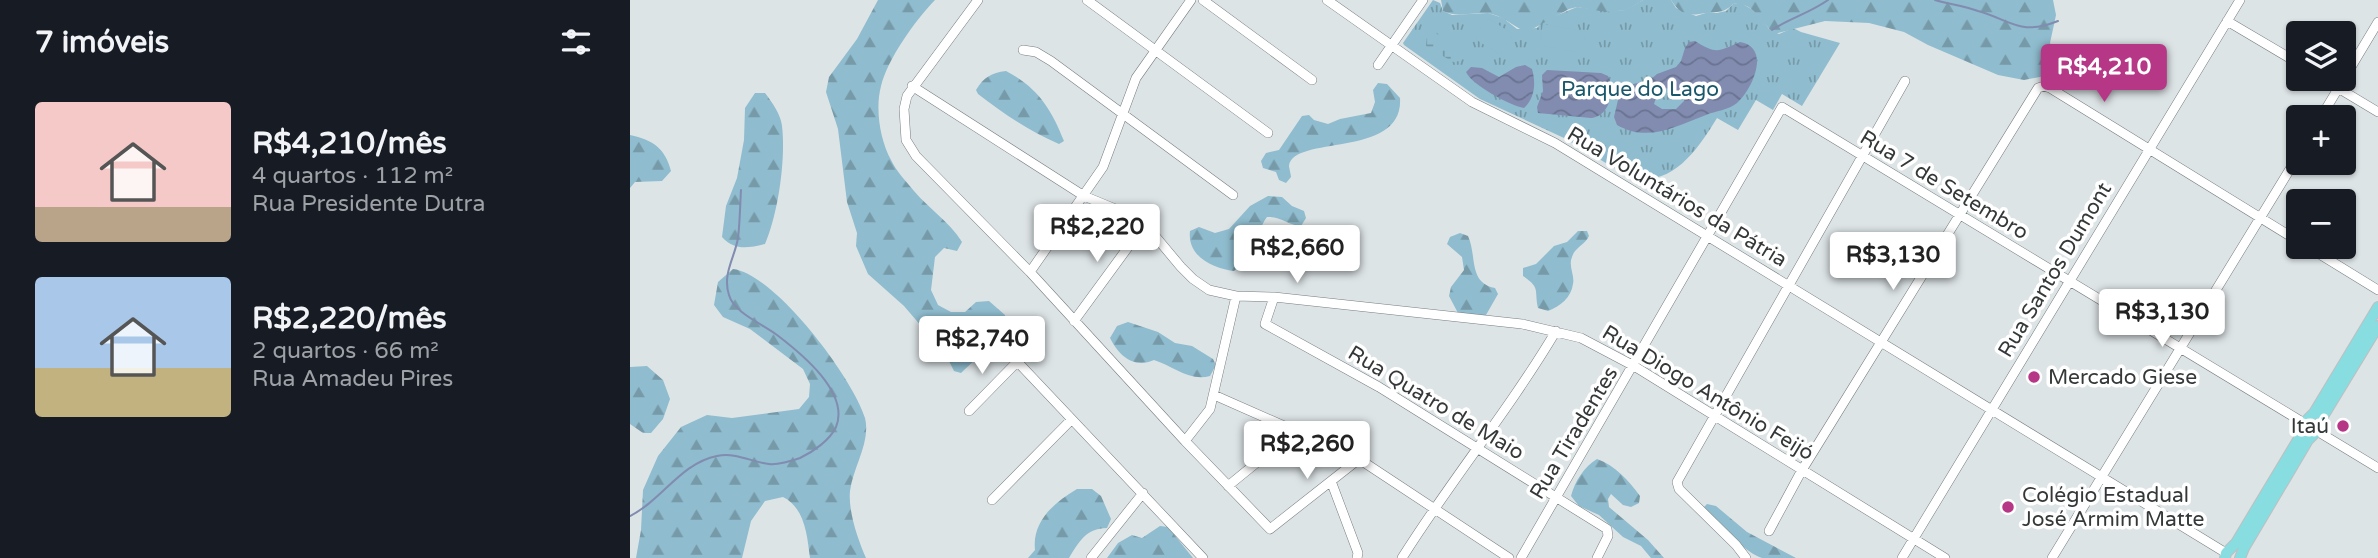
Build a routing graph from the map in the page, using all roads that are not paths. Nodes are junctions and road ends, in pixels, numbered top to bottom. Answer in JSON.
{"nodes":[{"id":1,"x":978,"y":0,"type":"edge"},
{"id":2,"x":1087,"y":0,"type":"edge"},
{"id":3,"x":1191,"y":0,"type":"edge"},
{"id":4,"x":1203,"y":0,"type":"edge"},
{"id":5,"x":1327,"y":0,"type":"edge"},
{"id":6,"x":1423,"y":0,"type":"edge"},
{"id":7,"x":2240,"y":0,"type":"edge"},
{"id":8,"x":2227,"y":21,"type":"junction"},
{"id":9,"x":2378,"y":22,"type":"edge"},
{"id":10,"x":1392,"y":46,"type":"junction"},
{"id":11,"x":1023,"y":50,"type":"dead end"},
{"id":12,"x":1156,"y":51,"type":"junction"},
{"id":13,"x":2286,"y":56,"type":"edge"},
{"id":14,"x":2356,"y":59,"type":"edge"},
{"id":15,"x":1378,"y":65,"type":"dead end"},
{"id":16,"x":1312,"y":80,"type":"dead end"},
{"id":17,"x":1905,"y":81,"type":"dead end"},
{"id":18,"x":912,"y":86,"type":"junction"},
{"id":19,"x":2344,"y":91,"type":"edge"},
{"id":20,"x":1782,"y":107,"type":"joint"},
{"id":21,"x":2378,"y":112,"type":"edge"},
{"id":22,"x":1123,"y":114,"type":"junction"},
{"id":23,"x":1268,"y":133,"type":"dead end"},
{"id":24,"x":2149,"y":149,"type":"junction"},
{"id":25,"x":1862,"y":156,"type":"junction"},
{"id":26,"x":2286,"y":175,"type":"edge"},
{"id":27,"x":1233,"y":195,"type":"dead end"},
{"id":28,"x":1084,"y":196,"type":"junction"},
{"id":29,"x":1958,"y":214,"type":"junction"},
{"id":30,"x":2260,"y":218,"type":"junction"},
{"id":31,"x":1145,"y":224,"type":"junction"},
{"id":32,"x":2286,"y":234,"type":"edge"},
{"id":33,"x":1709,"y":236,"type":"junction"},
{"id":34,"x":2328,"y":259,"type":"edge"},
{"id":35,"x":1030,"y":272,"type":"junction"},
{"id":36,"x":2070,"y":280,"type":"junction"},
{"id":37,"x":1788,"y":284,"type":"junction"},
{"id":38,"x":2378,"y":290,"type":"edge"},
{"id":39,"x":1237,"y":296,"type":"junction"},
{"id":40,"x":1274,"y":297,"type":"junction"},
{"id":41,"x":2378,"y":307,"type":"edge"},
{"id":42,"x":1074,"y":321,"type":"junction"},
{"id":43,"x":2378,"y":326,"type":"edge"},
{"id":44,"x":1556,"y":331,"type":"junction"},
{"id":45,"x":995,"y":338,"type":"dead end"},
{"id":46,"x":1881,"y":340,"type":"junction"},
{"id":47,"x":2180,"y":347,"type":"junction"},
{"id":48,"x":1017,"y":362,"type":"junction"},
{"id":49,"x":1634,"y":366,"type":"junction"},
{"id":50,"x":1214,"y":395,"type":"junction"},
{"id":51,"x":1990,"y":409,"type":"junction"},
{"id":52,"x":969,"y":411,"type":"dead end"},
{"id":53,"x":1714,"y":416,"type":"junction"},
{"id":54,"x":1071,"y":420,"type":"junction"},
{"id":55,"x":2311,"y":427,"type":"junction"},
{"id":56,"x":1294,"y":429,"type":"junction"},
{"id":57,"x":1185,"y":441,"type":"junction"},
{"id":58,"x":1478,"y":449,"type":"junction"},
{"id":59,"x":1359,"y":459,"type":"junction"},
{"id":60,"x":2378,"y":468,"type":"edge"},
{"id":61,"x":1802,"y":470,"type":"junction"},
{"id":62,"x":2102,"y":476,"type":"junction"},
{"id":63,"x":1331,"y":481,"type":"junction"},
{"id":64,"x":1228,"y":486,"type":"junction"},
{"id":65,"x":1143,"y":493,"type":"junction"},
{"id":66,"x":1556,"y":497,"type":"junction"},
{"id":67,"x":992,"y":500,"type":"dead end"},
{"id":68,"x":1433,"y":508,"type":"junction"},
{"id":69,"x":1769,"y":531,"type":"dead end"},
{"id":70,"x":1914,"y":540,"type":"junction"},
{"id":71,"x":2232,"y":555,"type":"edge"},
{"id":72,"x":1091,"y":558,"type":"edge"},
{"id":73,"x":1203,"y":558,"type":"edge"},
{"id":74,"x":1357,"y":558,"type":"edge"},
{"id":75,"x":1402,"y":558,"type":"edge"},
{"id":76,"x":1509,"y":558,"type":"edge"},
{"id":77,"x":1521,"y":558,"type":"edge"},
{"id":78,"x":1597,"y":558,"type":"edge"},
{"id":79,"x":1746,"y":558,"type":"edge"},
{"id":80,"x":1902,"y":558,"type":"edge"},
{"id":81,"x":1945,"y":558,"type":"edge"},
{"id":82,"x":2052,"y":558,"type":"edge"}],
"edges":[{"from":1,"to":18,"type":"street"},
{"from":2,"to":12,"type":"street"},
{"from":3,"to":12,"type":"street"},
{"from":4,"to":16,"type":"street"},
{"from":5,"to":10,"type":"street","name":"Rua Voluntários da Pátria"},
{"from":6,"to":10,"type":"street"},
{"from":7,"to":8,"type":"street","name":"Rua Santos Dumont"},
{"from":8,"to":13,"type":"street"},
{"from":8,"to":24,"type":"street","name":"Rua Santos Dumont"},
{"from":9,"to":14,"type":"street"},
{"from":10,"to":15,"type":"street"},
{"from":10,"to":33,"type":"street","name":"Rua Voluntários da Pátria"},
{"from":11,"to":22,"type":"street"},
{"from":12,"to":22,"type":"street"},
{"from":12,"to":23,"type":"street"},
{"from":17,"to":25,"type":"street"},
{"from":18,"to":28,"type":"street","name":"Rua Diogo Antônio Feijó"},
{"from":18,"to":35,"type":"street"},
{"from":19,"to":21,"type":"street"},
{"from":20,"to":25,"type":"street","name":"Rua 7 de Setembro"},
{"from":20,"to":33,"type":"street","name":"Rua Tiradentes"},
{"from":22,"to":27,"type":"street"},
{"from":22,"to":28,"type":"street"},
{"from":24,"to":29,"type":"street"},
{"from":24,"to":30,"type":"street"},
{"from":24,"to":36,"type":"street","name":"Rua Santos Dumont"},
{"from":25,"to":29,"type":"street","name":"Rua 7 de Setembro"},
{"from":25,"to":37,"type":"street"},
{"from":26,"to":30,"type":"street"},
{"from":28,"to":31,"type":"street","name":"Rua Diogo Antônio Feijó"},
{"from":28,"to":35,"type":"street"},
{"from":29,"to":36,"type":"street","name":"Rua 7 de Setembro"},
{"from":29,"to":46,"type":"street"},
{"from":30,"to":32,"type":"street"},
{"from":30,"to":47,"type":"street"},
{"from":31,"to":39,"type":"street","name":"Rua Diogo Antônio Feijó"},
{"from":31,"to":42,"type":"street"},
{"from":33,"to":37,"type":"street","name":"Rua Voluntários da Pátria"},
{"from":33,"to":49,"type":"street","name":"Rua Tiradentes"},
{"from":34,"to":38,"type":"street"},
{"from":35,"to":42,"type":"street"},
{"from":36,"to":47,"type":"street","name":"Rua 7 de Setembro"},
{"from":36,"to":51,"type":"street","name":"Rua Santos Dumont"},
{"from":37,"to":46,"type":"street","name":"Rua Voluntários da Pátria"},
{"from":37,"to":53,"type":"street"},
{"from":39,"to":40,"type":"street","name":"Rua Diogo Antônio Feijó"},
{"from":39,"to":50,"type":"street"},
{"from":40,"to":44,"type":"street","name":"Rua Diogo Antônio Feijó"},
{"from":40,"to":58,"type":"street","name":"Rua Quatro de Maio"},
{"from":41,"to":55,"type":"main road"},
{"from":42,"to":57,"type":"street"},
{"from":43,"to":55,"type":"main road"},
{"from":44,"to":49,"type":"street","name":"Rua Diogo Antônio Feijó"},
{"from":44,"to":58,"type":"street"},
{"from":45,"to":48,"type":"street"},
{"from":46,"to":51,"type":"street","name":"Rua Voluntários da Pátria"},
{"from":46,"to":61,"type":"street"},
{"from":47,"to":55,"type":"street","name":"Rua 7 de Setembro"},
{"from":47,"to":62,"type":"street"},
{"from":48,"to":52,"type":"street"},
{"from":48,"to":54,"type":"street"},
{"from":49,"to":53,"type":"street","name":"Rua Diogo Antônio Feijó"},
{"from":49,"to":66,"type":"street","name":"Rua Tiradentes"},
{"from":50,"to":56,"type":"street"},
{"from":50,"to":57,"type":"street"},
{"from":51,"to":62,"type":"street","name":"Rua Voluntários da Pátria"},
{"from":51,"to":70,"type":"street","name":"Rua Santos Dumont"},
{"from":53,"to":61,"type":"street","name":"Rua Diogo Antônio Feijó"},
{"from":53,"to":79,"type":"street"},
{"from":54,"to":65,"type":"street"},
{"from":54,"to":67,"type":"street"},
{"from":55,"to":60,"type":"street","name":"Rua 7 de Setembro"},
{"from":55,"to":71,"type":"main road"},
{"from":56,"to":59,"type":"street"},
{"from":56,"to":64,"type":"street"},
{"from":57,"to":64,"type":"street"},
{"from":58,"to":66,"type":"street","name":"Rua Quatro de Maio"},
{"from":58,"to":68,"type":"street"},
{"from":59,"to":63,"type":"street"},
{"from":59,"to":68,"type":"street"},
{"from":61,"to":69,"type":"street"},
{"from":61,"to":70,"type":"street","name":"Rua Diogo Antônio Feijó"},
{"from":62,"to":71,"type":"street","name":"Rua Voluntários da Pátria"},
{"from":62,"to":82,"type":"street"},
{"from":63,"to":64,"type":"street"},
{"from":63,"to":74,"type":"street"},
{"from":65,"to":72,"type":"street"},
{"from":65,"to":73,"type":"street"},
{"from":66,"to":77,"type":"street","name":"Rua Tiradentes"},
{"from":66,"to":78,"type":"street","name":"Rua Quatro de Maio"},
{"from":68,"to":75,"type":"street"},
{"from":68,"to":76,"type":"street"},
{"from":70,"to":80,"type":"street","name":"Rua Santos Dumont"},
{"from":70,"to":81,"type":"street","name":"Rua Diogo Antônio Feijó"}]}
